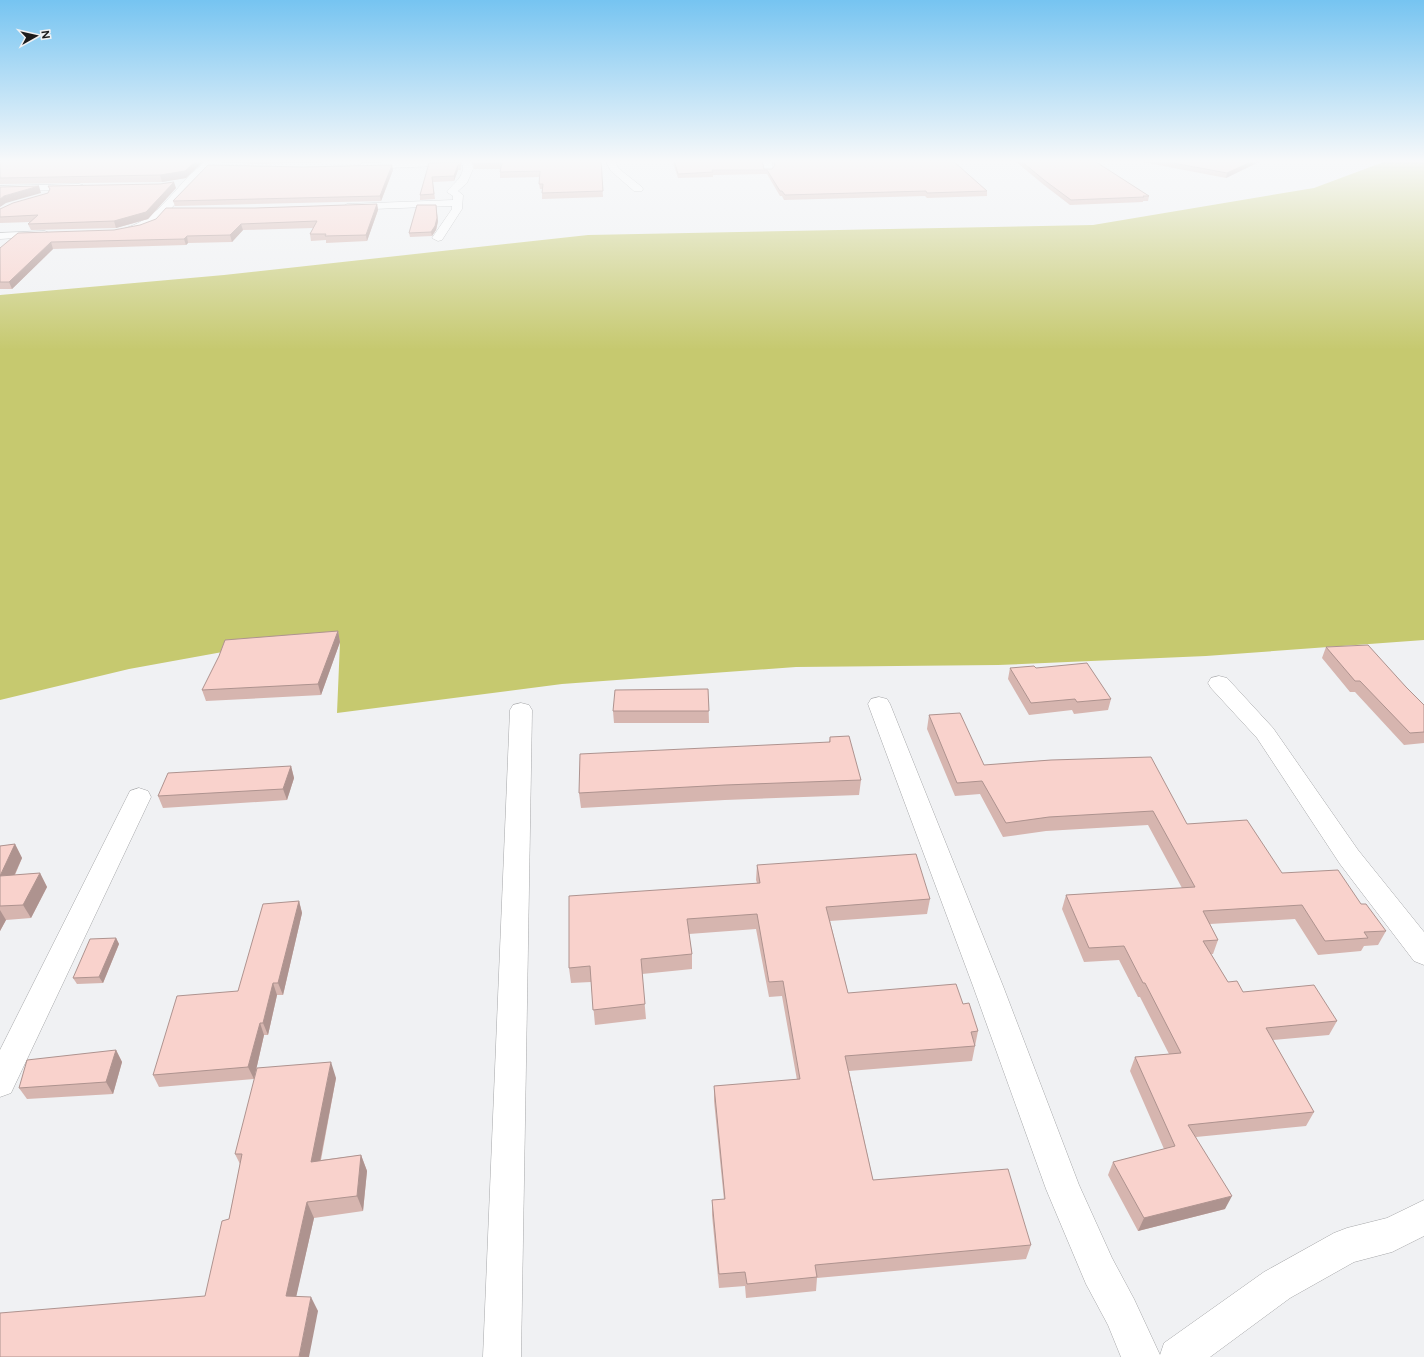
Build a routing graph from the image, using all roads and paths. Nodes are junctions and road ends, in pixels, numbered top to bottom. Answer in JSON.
{"nodes":[{"id":1,"x":150,"y":223,"type":"edge"},
{"id":2,"x":448,"y":223,"type":"edge"},
{"id":3,"x":116,"y":232,"type":"edge"},
{"id":4,"x":60,"y":234,"type":"edge"},
{"id":5,"x":0,"y":236,"type":"edge"},
{"id":6,"x":438,"y":238,"type":"dead end"},
{"id":7,"x":1219,"y":683,"type":"dead end"},
{"id":8,"x":879,"y":704,"type":"dead end"},
{"id":9,"x":521,"y":710,"type":"dead end"},
{"id":10,"x":139,"y":797,"type":"dead end"},
{"id":11,"x":1424,"y":952,"type":"edge"},
{"id":12,"x":0,"y":1083,"type":"edge"},
{"id":13,"x":1424,"y":1217,"type":"edge"},
{"id":14,"x":502,"y":1357,"type":"edge"},
{"id":15,"x":1141,"y":1357,"type":"edge"},
{"id":16,"x":1178,"y":1357,"type":"edge"}],
"edges":[{"from":1,"to":3,"type":"street"},
{"from":2,"to":6,"type":"street"},
{"from":4,"to":5,"type":"street"},
{"from":7,"to":11,"type":"street"},
{"from":8,"to":15,"type":"street"},
{"from":9,"to":14,"type":"street"},
{"from":10,"to":12,"type":"street"},
{"from":13,"to":16,"type":"street"}]}
